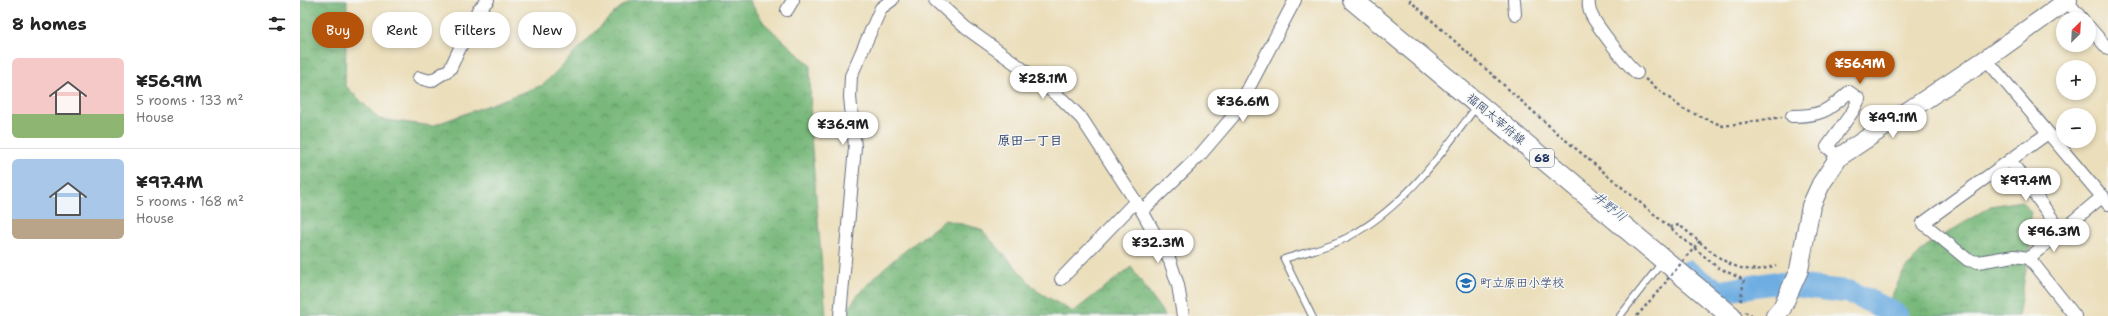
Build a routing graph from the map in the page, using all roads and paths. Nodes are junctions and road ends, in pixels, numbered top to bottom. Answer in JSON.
{"nodes":[{"id":1,"x":488,"y":0,"type":"edge"},
{"id":2,"x":892,"y":0,"type":"edge"},
{"id":3,"x":935,"y":0,"type":"edge"},
{"id":4,"x":1295,"y":0,"type":"edge"},
{"id":5,"x":1353,"y":0,"type":"edge"},
{"id":6,"x":1409,"y":0,"type":"edge"},
{"id":7,"x":1514,"y":0,"type":"edge"},
{"id":8,"x":1589,"y":0,"type":"edge"},
{"id":9,"x":2068,"y":0,"type":"edge"},
{"id":10,"x":2077,"y":12,"type":"edge"},
{"id":11,"x":1515,"y":14,"type":"dead end"},
{"id":12,"x":2096,"y":35,"type":"edge"},
{"id":13,"x":2108,"y":50,"type":"edge"},
{"id":14,"x":1986,"y":59,"type":"junction"},
{"id":15,"x":1637,"y":73,"type":"joint"},
{"id":16,"x":419,"y":78,"type":"dead end"},
{"id":17,"x":1478,"y":104,"type":"junction"},
{"id":18,"x":1792,"y":116,"type":"joint"},
{"id":19,"x":2048,"y":133,"type":"junction"},
{"id":20,"x":1839,"y":157,"type":"junction"},
{"id":21,"x":2010,"y":160,"type":"junction"},
{"id":22,"x":2105,"y":200,"type":"edge"},
{"id":23,"x":1139,"y":206,"type":"junction"},
{"id":24,"x":1670,"y":227,"type":"junction"},
{"id":25,"x":2061,"y":232,"type":"junction"},
{"id":26,"x":1700,"y":241,"type":"junction"},
{"id":27,"x":2029,"y":258,"type":"junction"},
{"id":28,"x":1664,"y":260,"type":"junction"},
{"id":29,"x":1776,"y":265,"type":"dead end"},
{"id":30,"x":1061,"y":279,"type":"dead end"},
{"id":31,"x":1778,"y":315,"type":"edge"},
{"id":32,"x":840,"y":316,"type":"edge"},
{"id":33,"x":1183,"y":316,"type":"edge"},
{"id":34,"x":1312,"y":316,"type":"edge"},
{"id":35,"x":1620,"y":316,"type":"edge"},
{"id":36,"x":1637,"y":316,"type":"edge"},
{"id":37,"x":1731,"y":316,"type":"edge"},
{"id":38,"x":1752,"y":316,"type":"edge"},
{"id":39,"x":2075,"y":316,"type":"edge"}],
"edges":[{"from":1,"to":16,"type":"street"},
{"from":2,"to":32,"type":"street"},
{"from":3,"to":23,"type":"street"},
{"from":4,"to":23,"type":"street"},
{"from":5,"to":17,"type":"main road","name":"福岡太宰府線","number":"68"},
{"from":6,"to":24,"type":"path"},
{"from":7,"to":11,"type":"street"},
{"from":8,"to":15,"type":"street"},
{"from":9,"to":10,"type":"street"},
{"from":9,"to":14,"type":"street"},
{"from":12,"to":13,"type":"street"},
{"from":14,"to":19,"type":"street"},
{"from":14,"to":20,"type":"street"},
{"from":15,"to":18,"type":"path"},
{"from":17,"to":28,"type":"main road","name":"福岡太宰府線","number":"68"},
{"from":17,"to":34,"type":"lane"},
{"from":18,"to":20,"type":"street"},
{"from":19,"to":21,"type":"street"},
{"from":19,"to":22,"type":"street"},
{"from":20,"to":31,"type":"street"},
{"from":21,"to":25,"type":"street"},
{"from":21,"to":27,"type":"street"},
{"from":22,"to":25,"type":"street"},
{"from":23,"to":30,"type":"street"},
{"from":23,"to":33,"type":"street"},
{"from":24,"to":26,"type":"path"},
{"from":24,"to":38,"type":"path"},
{"from":25,"to":27,"type":"street"},
{"from":26,"to":29,"type":"path"},
{"from":26,"to":36,"type":"path","bridge":true},
{"from":27,"to":39,"type":"street"},
{"from":28,"to":35,"type":"lane"},
{"from":28,"to":37,"type":"main road","name":"福岡太宰府線","number":"68"}]}
